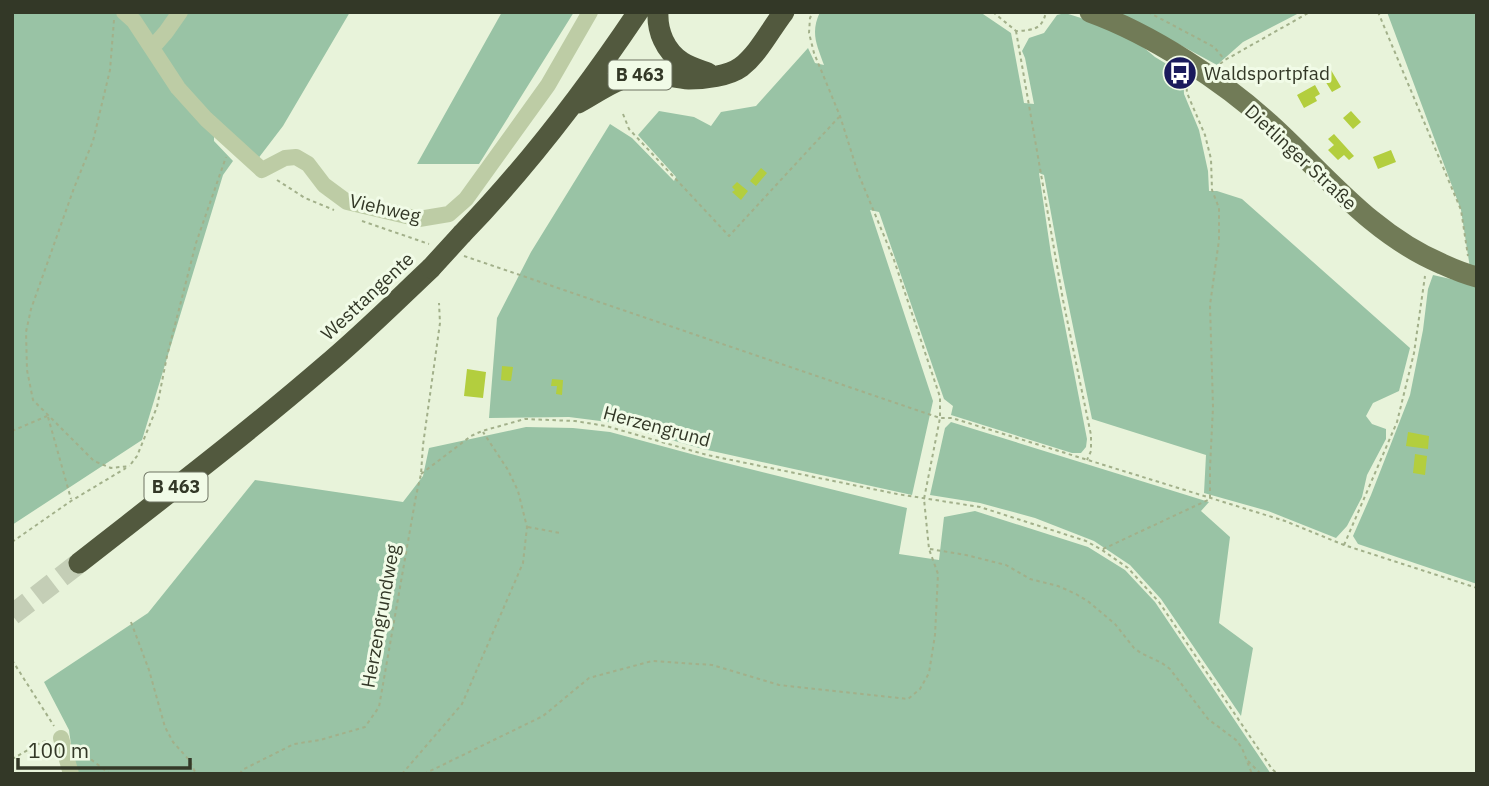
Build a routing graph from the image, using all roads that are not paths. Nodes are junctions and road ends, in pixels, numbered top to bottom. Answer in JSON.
{"nodes":[{"id":1,"x":124,"y":12,"type":"edge"},
{"id":2,"x":180,"y":12,"type":"edge"},
{"id":3,"x":590,"y":12,"type":"edge"},
{"id":4,"x":638,"y":12,"type":"edge"},
{"id":5,"x":658,"y":12,"type":"edge"},
{"id":6,"x":784,"y":12,"type":"edge"},
{"id":7,"x":1090,"y":12,"type":"edge"},
{"id":8,"x":773,"y":21,"type":"edge"},
{"id":9,"x":152,"y":48,"type":"junction"},
{"id":10,"x":717,"y":76,"type":"junction"},
{"id":11,"x":570,"y":108,"type":"junction"},
{"id":12,"x":1475,"y":276,"type":"edge"},
{"id":13,"x":79,"y":563,"type":"tunnel mouth"},
{"id":14,"x":61,"y":738,"type":"road end"},
{"id":15,"x":71,"y":774,"type":"edge"}],
"edges":[{"from":1,"to":9,"type":"street","name":"Viehweg"},
{"from":2,"to":9,"type":"street"},
{"from":3,"to":9,"type":"street","name":"Viehweg"},
{"from":4,"to":11,"type":"highway","name":"Westtangente","number":"B 463"},
{"from":5,"to":10,"type":"highway","number":"B 463"},
{"from":6,"to":8,"type":"highway","number":"B 463"},
{"from":7,"to":12,"type":"main road","name":"Dietlinger Straße"},
{"from":8,"to":10,"type":"highway","number":"B 463"},
{"from":10,"to":11,"type":"highway","number":"B 463"},
{"from":11,"to":13,"type":"highway","name":"Westtangente","number":"B 463","bridge":true},
{"from":14,"to":15,"type":"street"}]}
